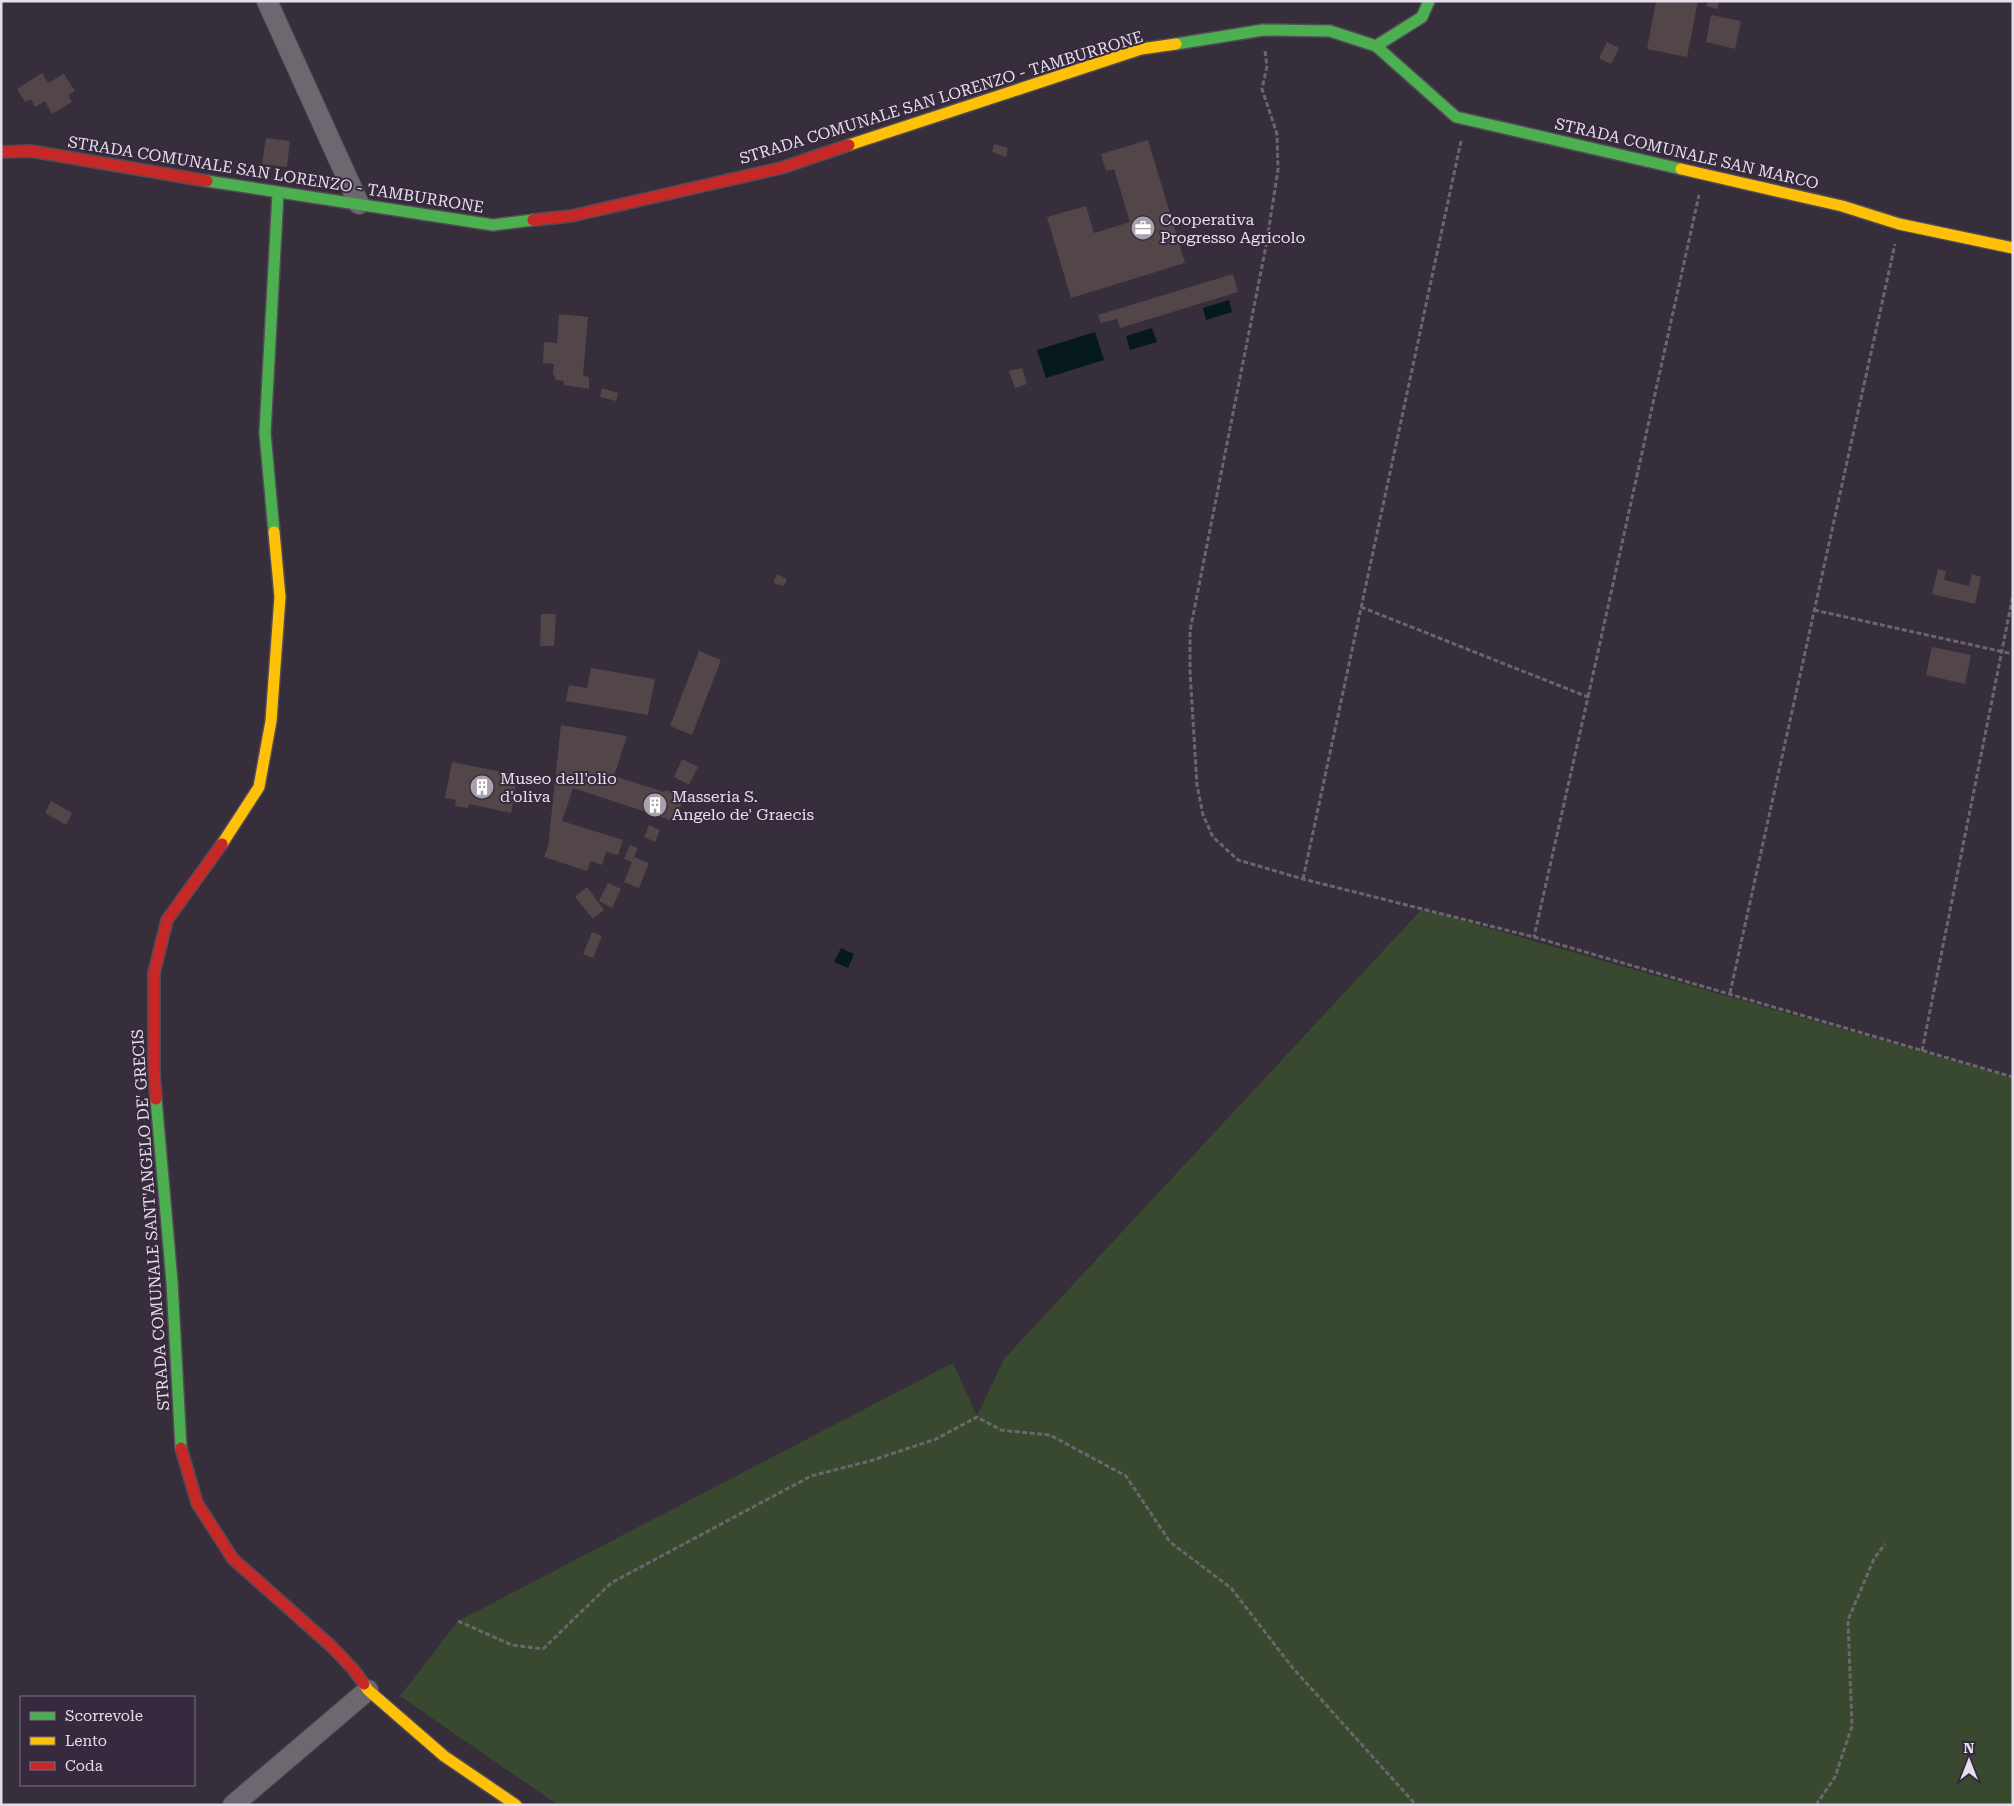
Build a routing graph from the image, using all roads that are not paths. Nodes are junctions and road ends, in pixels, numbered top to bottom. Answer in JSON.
{"nodes":[{"id":1,"x":267,"y":1,"type":"edge"},
{"id":2,"x":1428,"y":1,"type":"edge"},
{"id":3,"x":1376,"y":46,"type":"junction"},
{"id":4,"x":1,"y":152,"type":"edge"},
{"id":5,"x":278,"y":193,"type":"junction"},
{"id":6,"x":359,"y":204,"type":"junction"},
{"id":7,"x":2013,"y":248,"type":"edge"},
{"id":8,"x":368,"y":1690,"type":"junction"},
{"id":9,"x":232,"y":1805,"type":"edge"},
{"id":10,"x":516,"y":1805,"type":"edge"}],
"edges":[{"from":1,"to":6,"type":"street"},
{"from":2,"to":3,"type":"street"},
{"from":3,"to":6,"type":"street","name":"STRADA COMUNALE SAN LORENZO - TAMBURRONE"},
{"from":3,"to":7,"type":"street","name":"STRADA COMUNALE SAN MARCO"},
{"from":4,"to":5,"type":"street","name":"STRADA COMUNALE SAN LORENZO - TAMBURRONE"},
{"from":5,"to":6,"type":"street","name":"STRADA COMUNALE SAN LORENZO - TAMBURRONE"},
{"from":5,"to":8,"type":"street","name":"STRADA COMUNALE SANT'ANGELO DE' GRECIS"},
{"from":8,"to":9,"type":"street"},
{"from":8,"to":10,"type":"street","name":"STRADA COMUNALE SANT'ANGELO DE' GRECIS"}]}
